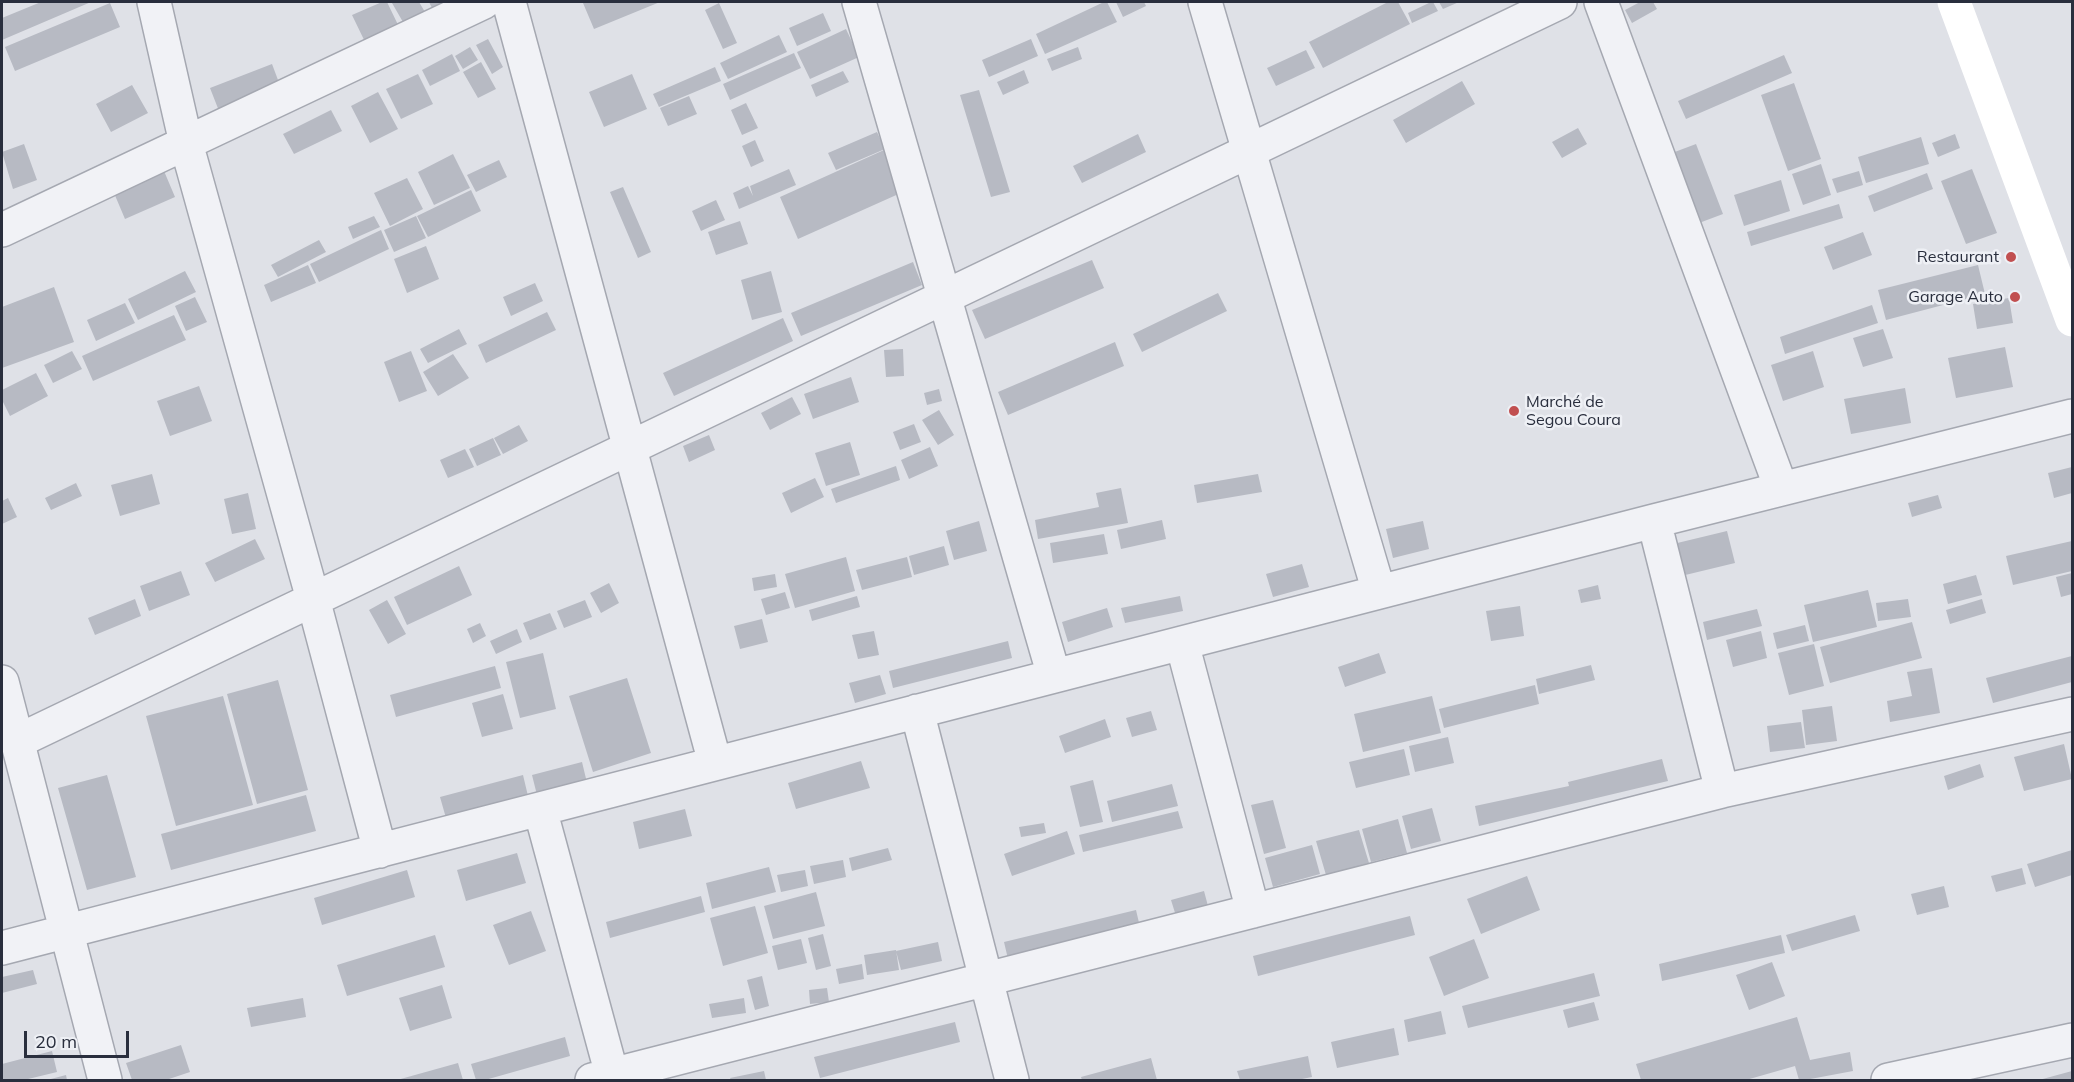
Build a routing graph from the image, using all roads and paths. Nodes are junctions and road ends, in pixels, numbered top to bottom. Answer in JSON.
{"nodes":[{"id":1,"x":153,"y":2,"type":"edge"},
{"id":2,"x":484,"y":2,"type":"edge"},
{"id":3,"x":509,"y":2,"type":"edge"},
{"id":4,"x":859,"y":2,"type":"edge"},
{"id":5,"x":1205,"y":2,"type":"edge"},
{"id":6,"x":1560,"y":2,"type":"edge"},
{"id":7,"x":1601,"y":2,"type":"edge"},
{"id":8,"x":1954,"y":2,"type":"edge"},
{"id":9,"x":186,"y":143,"type":"junction"},
{"id":10,"x":1249,"y":151,"type":"junction"},
{"id":11,"x":2,"y":230,"type":"edge"},
{"id":12,"x":943,"y":297,"type":"junction"},
{"id":13,"x":2073,"y":320,"type":"edge"},
{"id":14,"x":2073,"y":416,"type":"edge"},
{"id":15,"x":628,"y":448,"type":"junction"},
{"id":16,"x":1781,"y":488,"type":"junction"},
{"id":17,"x":1654,"y":521,"type":"junction"},
{"id":18,"x":1379,"y":592,"type":"junction"},
{"id":19,"x":313,"y":599,"type":"junction"},
{"id":20,"x":1182,"y":643,"type":"junction"},
{"id":21,"x":1054,"y":676,"type":"junction"},
{"id":22,"x":2,"y":682,"type":"edge"},
{"id":23,"x":917,"y":711,"type":"junction"},
{"id":24,"x":2073,"y":714,"type":"edge"},
{"id":25,"x":18,"y":741,"type":"junction"},
{"id":26,"x":715,"y":764,"type":"junction"},
{"id":27,"x":1722,"y":791,"type":"junction"},
{"id":28,"x":540,"y":809,"type":"junction"},
{"id":29,"x":380,"y":851,"type":"junction"},
{"id":30,"x":1253,"y":911,"type":"junction"},
{"id":31,"x":68,"y":931,"type":"junction"},
{"id":32,"x":2,"y":948,"type":"edge"},
{"id":33,"x":986,"y":980,"type":"junction"},
{"id":34,"x":2073,"y":1040,"type":"edge"},
{"id":35,"x":602,"y":1078,"type":"edge"},
{"id":36,"x":105,"y":1080,"type":"edge"},
{"id":37,"x":1012,"y":1080,"type":"edge"},
{"id":38,"x":1888,"y":1080,"type":"edge"}],
"edges":[{"from":1,"to":9,"type":"street"},
{"from":2,"to":9,"type":"street"},
{"from":3,"to":15,"type":"street"},
{"from":4,"to":12,"type":"street"},
{"from":5,"to":10,"type":"street"},
{"from":6,"to":10,"type":"street"},
{"from":7,"to":16,"type":"street"},
{"from":8,"to":13,"type":"street"},
{"from":9,"to":11,"type":"street"},
{"from":9,"to":19,"type":"street"},
{"from":10,"to":12,"type":"street"},
{"from":10,"to":18,"type":"street"},
{"from":12,"to":15,"type":"street"},
{"from":12,"to":21,"type":"street"},
{"from":14,"to":16,"type":"street"},
{"from":15,"to":19,"type":"street"},
{"from":15,"to":26,"type":"street"},
{"from":16,"to":17,"type":"street"},
{"from":17,"to":18,"type":"street"},
{"from":17,"to":27,"type":"street"},
{"from":18,"to":20,"type":"street"},
{"from":19,"to":25,"type":"street"},
{"from":19,"to":29,"type":"street"},
{"from":20,"to":21,"type":"street"},
{"from":20,"to":30,"type":"street"},
{"from":21,"to":23,"type":"street"},
{"from":22,"to":25,"type":"street"},
{"from":23,"to":26,"type":"street"},
{"from":23,"to":33,"type":"street"},
{"from":24,"to":27,"type":"street"},
{"from":25,"to":31,"type":"street"},
{"from":26,"to":28,"type":"street"},
{"from":27,"to":30,"type":"street"},
{"from":28,"to":29,"type":"street"},
{"from":28,"to":35,"type":"street"},
{"from":29,"to":31,"type":"street"},
{"from":30,"to":33,"type":"street"},
{"from":31,"to":32,"type":"street"},
{"from":31,"to":36,"type":"street"},
{"from":33,"to":35,"type":"street"},
{"from":33,"to":37,"type":"street"},
{"from":34,"to":38,"type":"street"}]}
